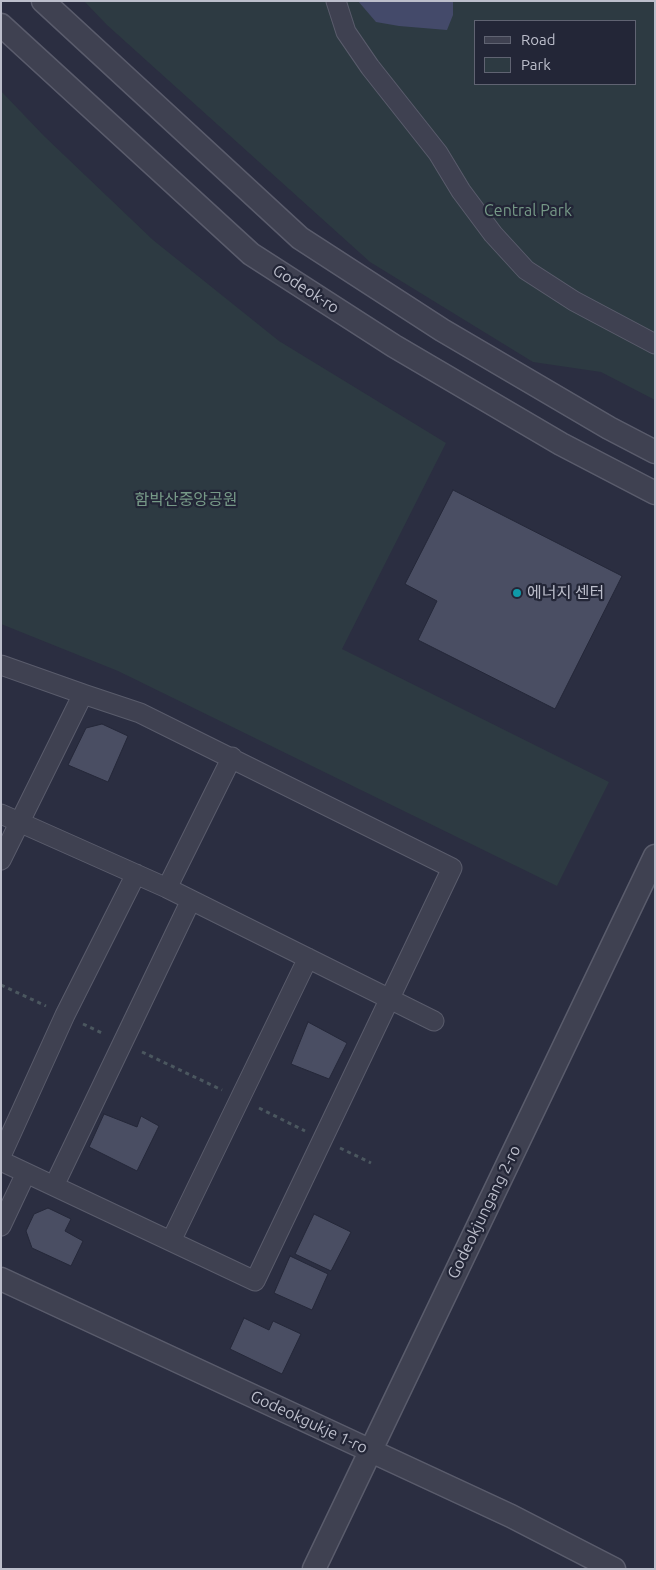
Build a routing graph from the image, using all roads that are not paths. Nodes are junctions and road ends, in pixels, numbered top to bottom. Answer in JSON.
{"nodes":[{"id":1,"x":43,"y":1,"type":"edge"},
{"id":2,"x":336,"y":1,"type":"edge"},
{"id":3,"x":1,"y":25,"type":"edge"},
{"id":4,"x":655,"y":344,"type":"edge"},
{"id":5,"x":655,"y":452,"type":"edge"},
{"id":6,"x":655,"y":493,"type":"edge"},
{"id":7,"x":1,"y":664,"type":"edge"},
{"id":8,"x":83,"y":694,"type":"junction"},
{"id":9,"x":232,"y":757,"type":"junction"},
{"id":10,"x":1,"y":814,"type":"edge"},
{"id":11,"x":21,"y":821,"type":"junction"},
{"id":12,"x":655,"y":856,"type":"edge"},
{"id":13,"x":1,"y":860,"type":"edge"},
{"id":14,"x":136,"y":874,"type":"junction"},
{"id":15,"x":167,"y":888,"type":"junction"},
{"id":16,"x":191,"y":900,"type":"junction"},
{"id":17,"x":308,"y":958,"type":"junction"},
{"id":18,"x":389,"y":998,"type":"junction"},
{"id":19,"x":434,"y":1020,"type":"dead end"},
{"id":20,"x":1,"y":1156,"type":"edge"},
{"id":21,"x":1,"y":1161,"type":"edge"},
{"id":22,"x":26,"y":1173,"type":"junction"},
{"id":23,"x":54,"y":1186,"type":"junction"},
{"id":24,"x":1,"y":1226,"type":"edge"},
{"id":25,"x":171,"y":1242,"type":"junction"},
{"id":26,"x":1,"y":1279,"type":"edge"},
{"id":27,"x":370,"y":1451,"type":"junction"},
{"id":28,"x":314,"y":1569,"type":"edge"},
{"id":29,"x":614,"y":1569,"type":"edge"}],
"edges":[{"from":1,"to":5,"type":"street"},
{"from":2,"to":4,"type":"street"},
{"from":3,"to":6,"type":"street","name":"Godeok-ro"},
{"from":7,"to":8,"type":"street"},
{"from":8,"to":9,"type":"street"},
{"from":8,"to":11,"type":"street"},
{"from":9,"to":15,"type":"street"},
{"from":9,"to":18,"type":"street"},
{"from":10,"to":11,"type":"street"},
{"from":11,"to":13,"type":"street"},
{"from":11,"to":14,"type":"street"},
{"from":12,"to":27,"type":"street","name":"Godeokjungang 2-ro"},
{"from":14,"to":15,"type":"street"},
{"from":14,"to":20,"type":"street"},
{"from":15,"to":16,"type":"street"},
{"from":16,"to":17,"type":"street"},
{"from":16,"to":23,"type":"street"},
{"from":17,"to":18,"type":"street"},
{"from":17,"to":25,"type":"street"},
{"from":18,"to":19,"type":"street"},
{"from":18,"to":25,"type":"street"},
{"from":21,"to":22,"type":"street"},
{"from":22,"to":23,"type":"street"},
{"from":22,"to":24,"type":"street"},
{"from":23,"to":25,"type":"street"},
{"from":26,"to":27,"type":"street","name":"Godeokgukje 1-ro"},
{"from":27,"to":28,"type":"street","name":"Godeokjungang 2-ro"},
{"from":27,"to":29,"type":"street","name":"Godeokgukje 1-ro"}]}
